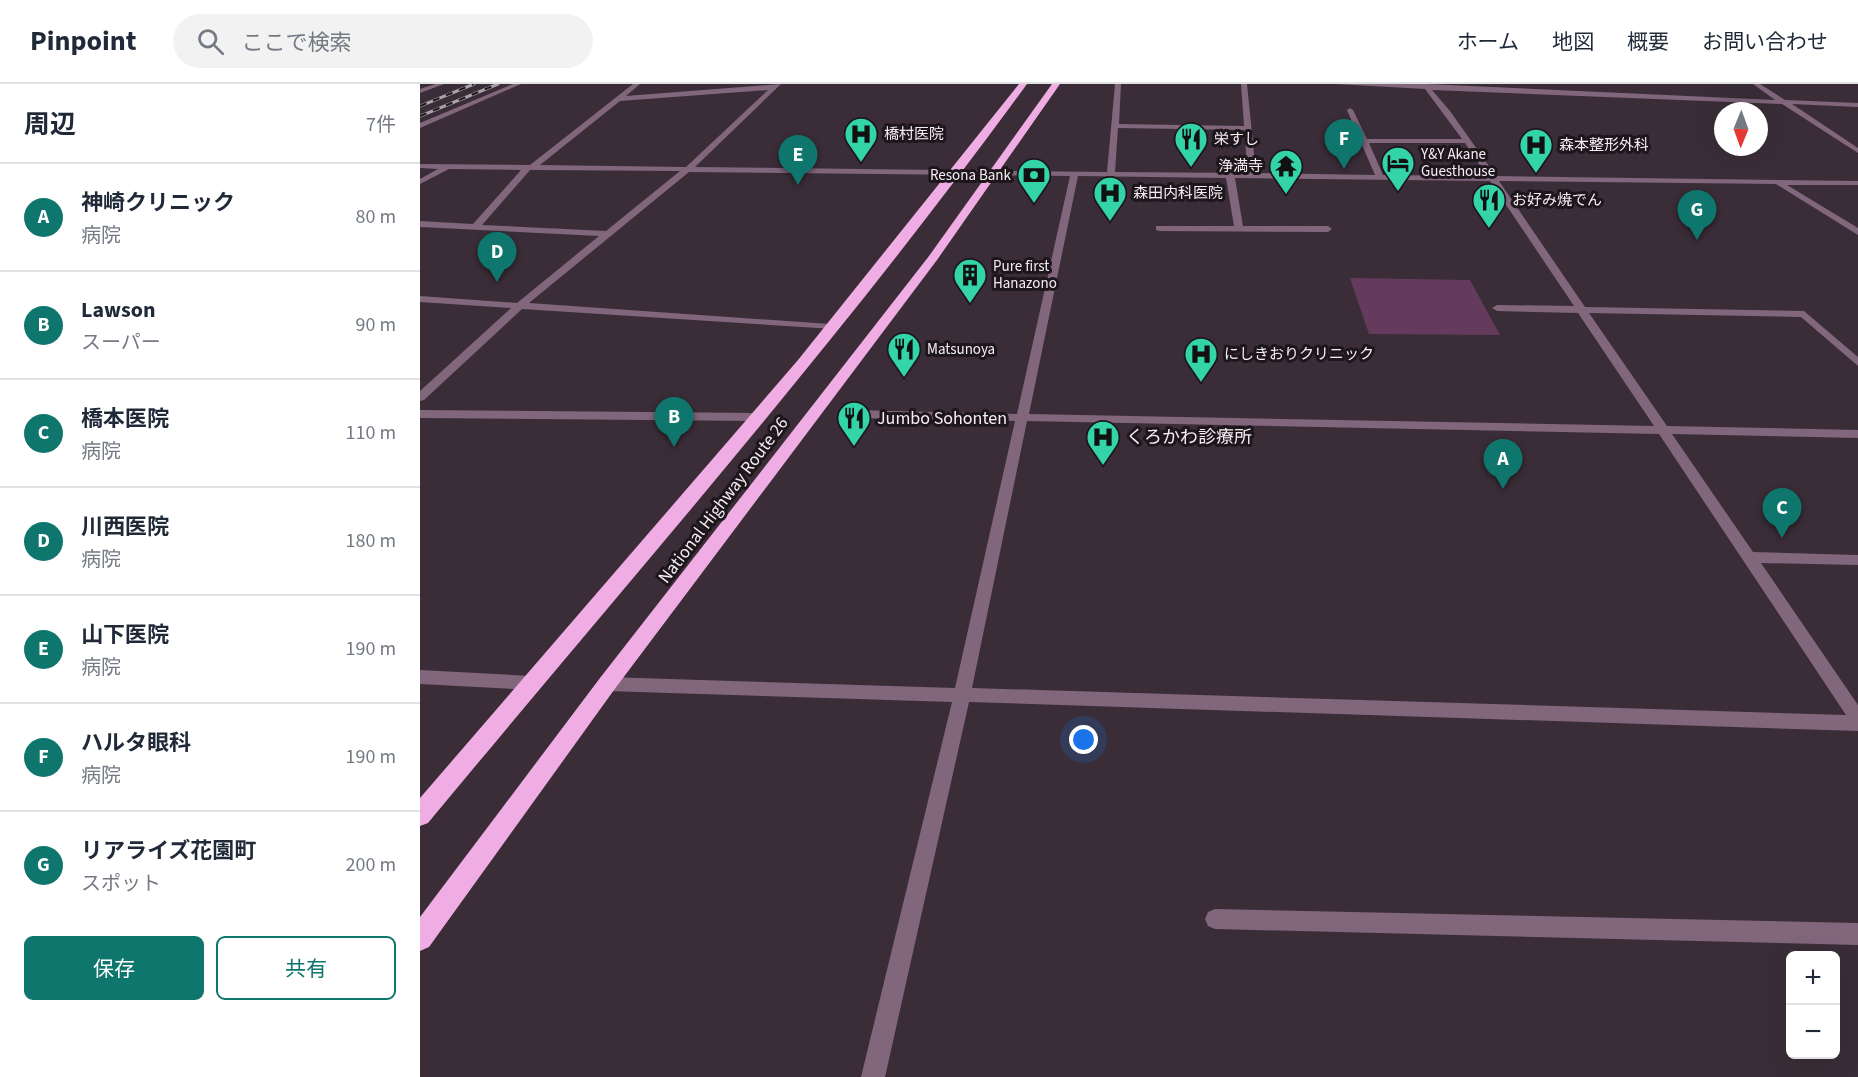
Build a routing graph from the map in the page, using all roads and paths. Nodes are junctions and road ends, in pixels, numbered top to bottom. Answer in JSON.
{"nodes":[{"id":1,"x":441,"y":84,"type":"edge"},
{"id":2,"x":518,"y":84,"type":"edge"},
{"id":3,"x":637,"y":84,"type":"edge"},
{"id":4,"x":1023,"y":84,"type":"edge"},
{"id":5,"x":1056,"y":84,"type":"edge"},
{"id":6,"x":1118,"y":84,"type":"edge"},
{"id":7,"x":1244,"y":84,"type":"edge"},
{"id":8,"x":1338,"y":84,"type":"edge"},
{"id":9,"x":1596,"y":84,"type":"edge"},
{"id":10,"x":1756,"y":84,"type":"edge"},
{"id":11,"x":1425,"y":85,"type":"edge"},
{"id":12,"x":775,"y":86,"type":"edge"},
{"id":13,"x":420,"y":91,"type":"edge"},
{"id":14,"x":1606,"y":94,"type":"junction"},
{"id":15,"x":616,"y":99,"type":"junction"},
{"id":16,"x":1782,"y":102,"type":"junction"},
{"id":17,"x":1858,"y":105,"type":"edge"},
{"id":18,"x":1350,"y":111,"type":"dead end"},
{"id":19,"x":422,"y":124,"type":"edge"},
{"id":20,"x":1117,"y":126,"type":"junction"},
{"id":21,"x":1248,"y":128,"type":"junction"},
{"id":22,"x":1364,"y":141,"type":"junction"},
{"id":23,"x":1465,"y":141,"type":"junction"},
{"id":24,"x":1858,"y":151,"type":"edge"},
{"id":25,"x":420,"y":166,"type":"edge"},
{"id":26,"x":447,"y":167,"type":"junction"},
{"id":27,"x":530,"y":167,"type":"junction"},
{"id":28,"x":689,"y":168,"type":"junction"},
{"id":29,"x":957,"y":173,"type":"junction"},
{"id":30,"x":994,"y":174,"type":"junction"},
{"id":31,"x":1230,"y":175,"type":"junction"},
{"id":32,"x":1252,"y":175,"type":"junction"},
{"id":33,"x":1074,"y":176,"type":"junction"},
{"id":34,"x":1111,"y":176,"type":"junction"},
{"id":35,"x":1380,"y":177,"type":"junction"},
{"id":36,"x":1490,"y":178,"type":"junction"},
{"id":37,"x":1778,"y":181,"type":"junction"},
{"id":38,"x":420,"y":182,"type":"edge"},
{"id":39,"x":1858,"y":183,"type":"edge"},
{"id":40,"x":420,"y":224,"type":"edge"},
{"id":41,"x":477,"y":225,"type":"junction"},
{"id":42,"x":1159,"y":228,"type":"dead end"},
{"id":43,"x":1239,"y":228,"type":"junction"},
{"id":44,"x":1328,"y":229,"type":"dead end"},
{"id":45,"x":1858,"y":232,"type":"edge"},
{"id":46,"x":607,"y":234,"type":"junction"},
{"id":47,"x":420,"y":299,"type":"edge"},
{"id":48,"x":519,"y":306,"type":"junction"},
{"id":49,"x":1497,"y":308,"type":"dead end"},
{"id":50,"x":1579,"y":309,"type":"junction"},
{"id":51,"x":830,"y":327,"type":"junction"},
{"id":52,"x":1858,"y":363,"type":"edge"},
{"id":53,"x":420,"y":397,"type":"edge"},
{"id":54,"x":420,"y":414,"type":"edge"},
{"id":55,"x":853,"y":414,"type":"dead end"},
{"id":56,"x":758,"y":417,"type":"junction"},
{"id":57,"x":1022,"y":417,"type":"junction"},
{"id":58,"x":1662,"y":430,"type":"junction"},
{"id":59,"x":1858,"y":434,"type":"edge"},
{"id":60,"x":1748,"y":557,"type":"junction"},
{"id":61,"x":1858,"y":560,"type":"edge"},
{"id":62,"x":420,"y":677,"type":"edge"},
{"id":63,"x":531,"y":683,"type":"junction"},
{"id":64,"x":607,"y":684,"type":"junction"},
{"id":65,"x":962,"y":694,"type":"junction"},
{"id":66,"x":1858,"y":721,"type":"edge"},
{"id":67,"x":420,"y":815,"type":"edge"},
{"id":68,"x":1215,"y":919,"type":"dead end"},
{"id":69,"x":1858,"y":934,"type":"edge"},
{"id":70,"x":420,"y":938,"type":"edge"},
{"id":71,"x":873,"y":1077,"type":"edge"}],
"edges":[{"from":1,"to":13,"type":"street"},
{"from":2,"to":19,"type":"street"},
{"from":3,"to":15,"type":"street"},
{"from":4,"to":29,"type":"highway","name":"National Highway Route 26"},
{"from":5,"to":30,"type":"highway","name":"National Highway Route 26"},
{"from":6,"to":20,"type":"street"},
{"from":7,"to":21,"type":"street"},
{"from":8,"to":11,"type":"street"},
{"from":9,"to":14,"type":"street"},
{"from":10,"to":16,"type":"street"},
{"from":11,"to":14,"type":"street"},
{"from":11,"to":23,"type":"street"},
{"from":12,"to":15,"type":"street"},
{"from":12,"to":28,"type":"street"},
{"from":14,"to":16,"type":"street"},
{"from":15,"to":27,"type":"street"},
{"from":16,"to":17,"type":"street"},
{"from":16,"to":24,"type":"street"},
{"from":18,"to":22,"type":"street"},
{"from":20,"to":21,"type":"street"},
{"from":20,"to":34,"type":"street"},
{"from":21,"to":32,"type":"street"},
{"from":22,"to":23,"type":"street"},
{"from":22,"to":35,"type":"street"},
{"from":23,"to":36,"type":"street"},
{"from":25,"to":26,"type":"street"},
{"from":26,"to":27,"type":"street"},
{"from":26,"to":38,"type":"street"},
{"from":27,"to":28,"type":"street"},
{"from":27,"to":41,"type":"street"},
{"from":28,"to":29,"type":"street"},
{"from":28,"to":46,"type":"street"},
{"from":29,"to":30,"type":"street"},
{"from":29,"to":51,"type":"highway","name":"National Highway Route 26"},
{"from":30,"to":33,"type":"street"},
{"from":30,"to":64,"type":"highway","name":"National Highway Route 26"},
{"from":31,"to":32,"type":"street"},
{"from":31,"to":34,"type":"street"},
{"from":31,"to":43,"type":"street"},
{"from":32,"to":35,"type":"street"},
{"from":33,"to":34,"type":"street"},
{"from":33,"to":57,"type":"street"},
{"from":35,"to":36,"type":"street"},
{"from":36,"to":37,"type":"street"},
{"from":36,"to":50,"type":"street"},
{"from":37,"to":39,"type":"street"},
{"from":37,"to":45,"type":"street"},
{"from":40,"to":41,"type":"street"},
{"from":41,"to":46,"type":"street"},
{"from":42,"to":43,"type":"street"},
{"from":43,"to":44,"type":"street"},
{"from":46,"to":48,"type":"street"},
{"from":47,"to":48,"type":"street"},
{"from":48,"to":51,"type":"street"},
{"from":48,"to":53,"type":"street"},
{"from":49,"to":50,"type":"street"},
{"from":50,"to":52,"type":"street"},
{"from":50,"to":58,"type":"street"},
{"from":51,"to":56,"type":"highway","name":"National Highway Route 26"},
{"from":54,"to":56,"type":"street"},
{"from":55,"to":57,"type":"street"},
{"from":56,"to":63,"type":"highway","name":"National Highway Route 26"},
{"from":57,"to":58,"type":"street"},
{"from":57,"to":65,"type":"street"},
{"from":58,"to":59,"type":"street"},
{"from":58,"to":60,"type":"street"},
{"from":60,"to":61,"type":"street"},
{"from":60,"to":66,"type":"street"},
{"from":62,"to":63,"type":"street"},
{"from":63,"to":67,"type":"highway","name":"National Highway Route 26"},
{"from":64,"to":65,"type":"street"},
{"from":64,"to":70,"type":"highway","name":"National Highway Route 26"},
{"from":65,"to":66,"type":"street"},
{"from":65,"to":71,"type":"street"},
{"from":68,"to":69,"type":"street"}]}
